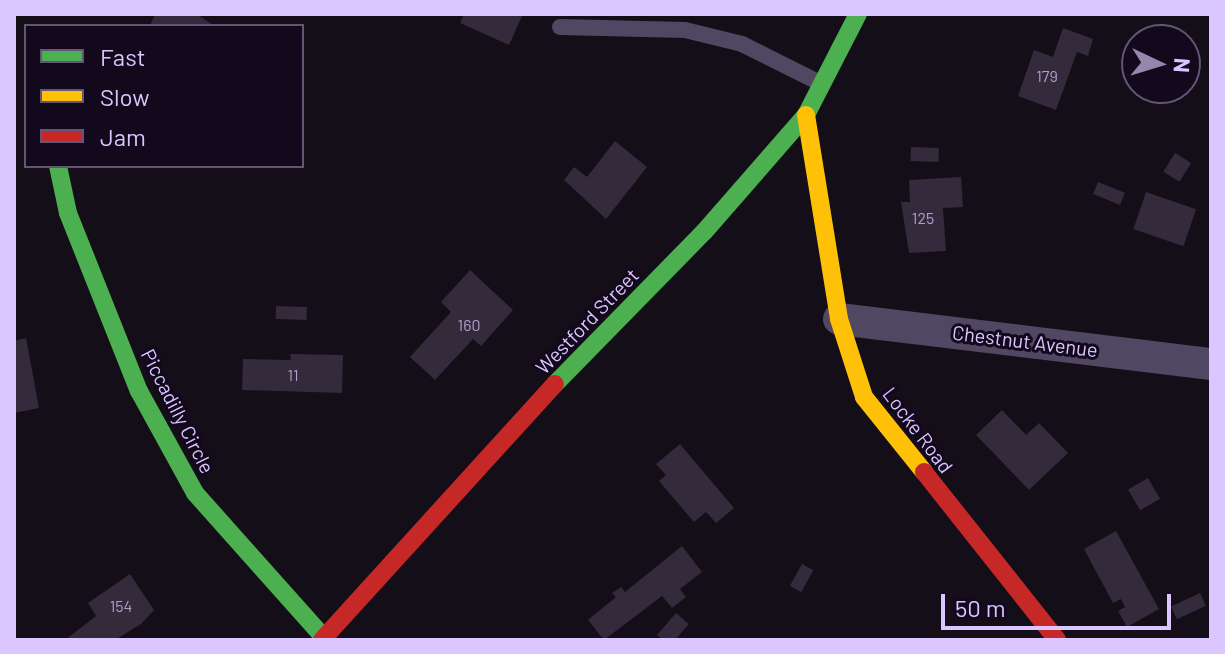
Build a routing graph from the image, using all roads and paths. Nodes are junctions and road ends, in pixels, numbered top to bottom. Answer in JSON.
{"nodes":[{"id":1,"x":858,"y":14,"type":"edge"},
{"id":2,"x":560,"y":27,"type":"dead end"},
{"id":3,"x":822,"y":84,"type":"junction"},
{"id":4,"x":806,"y":115,"type":"junction"},
{"id":5,"x":58,"y":168,"type":"edge"},
{"id":6,"x":839,"y":319,"type":"junction"},
{"id":7,"x":1211,"y":364,"type":"edge"},
{"id":8,"x":323,"y":639,"type":"edge"},
{"id":9,"x":1057,"y":640,"type":"edge"}],
"edges":[{"from":1,"to":3,"type":"street","name":"Westford Street"},
{"from":2,"to":3,"type":"lane"},
{"from":3,"to":4,"type":"street","name":"Westford Street"},
{"from":4,"to":6,"type":"street","name":"Locke Road"},
{"from":4,"to":8,"type":"street","name":"Westford Street"},
{"from":5,"to":8,"type":"street","name":"Piccadilly Circle"},
{"from":6,"to":7,"type":"street","name":"Chestnut Avenue"},
{"from":6,"to":9,"type":"street","name":"Locke Road"}]}
